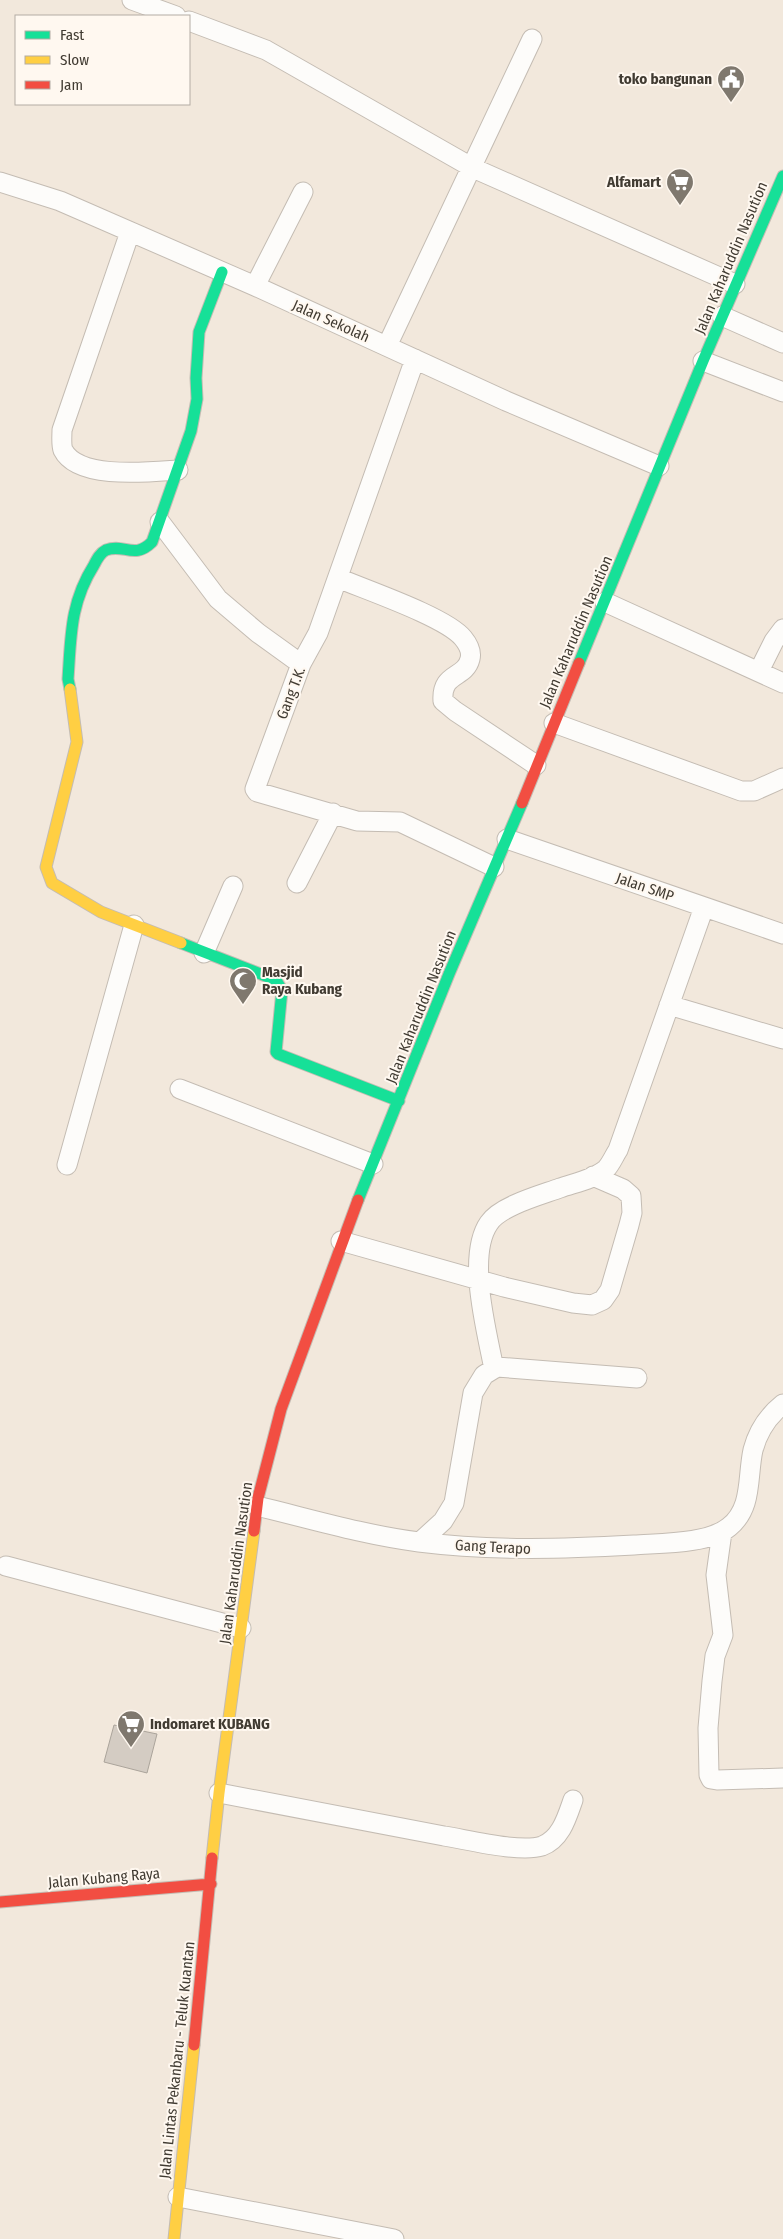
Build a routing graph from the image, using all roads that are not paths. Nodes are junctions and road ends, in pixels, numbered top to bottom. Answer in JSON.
{"nodes":[{"id":1,"x":132,"y":0,"type":"edge"},
{"id":2,"x":173,"y":15,"type":"edge"},
{"id":3,"x":190,"y":21,"type":"edge"},
{"id":4,"x":532,"y":39,"type":"dead end"},
{"id":5,"x":473,"y":168,"type":"junction"},
{"id":6,"x":783,"y":176,"type":"edge"},
{"id":7,"x":0,"y":182,"type":"edge"},
{"id":8,"x":302,"y":192,"type":"dead end"},
{"id":9,"x":130,"y":232,"type":"junction"},
{"id":10,"x":222,"y":272,"type":"junction"},
{"id":11,"x":735,"y":284,"type":"junction"},
{"id":12,"x":255,"y":286,"type":"junction"},
{"id":13,"x":722,"y":316,"type":"junction"},
{"id":14,"x":783,"y":343,"type":"edge"},
{"id":15,"x":387,"y":346,"type":"junction"},
{"id":16,"x":415,"y":359,"type":"junction"},
{"id":17,"x":703,"y":361,"type":"junction"},
{"id":18,"x":783,"y":392,"type":"edge"},
{"id":19,"x":659,"y":466,"type":"junction"},
{"id":20,"x":178,"y":470,"type":"junction"},
{"id":21,"x":160,"y":522,"type":"junction"},
{"id":22,"x":338,"y":578,"type":"junction"},
{"id":23,"x":605,"y":602,"type":"junction"},
{"id":24,"x":783,"y":629,"type":"edge"},
{"id":25,"x":301,"y":664,"type":"junction"},
{"id":26,"x":759,"y":672,"type":"junction"},
{"id":27,"x":783,"y":682,"type":"edge"},
{"id":28,"x":554,"y":723,"type":"junction"},
{"id":29,"x":536,"y":765,"type":"junction"},
{"id":30,"x":783,"y":778,"type":"edge"},
{"id":31,"x":333,"y":813,"type":"junction"},
{"id":32,"x":508,"y":839,"type":"junction"},
{"id":33,"x":494,"y":867,"type":"junction"},
{"id":34,"x":297,"y":883,"type":"dead end"},
{"id":35,"x":234,"y":886,"type":"dead end"},
{"id":36,"x":704,"y":908,"type":"junction"},
{"id":37,"x":134,"y":925,"type":"junction"},
{"id":38,"x":783,"y":934,"type":"edge"},
{"id":39,"x":204,"y":953,"type":"junction"},
{"id":40,"x":670,"y":1005,"type":"junction"},
{"id":41,"x":783,"y":1039,"type":"edge"},
{"id":42,"x":180,"y":1089,"type":"dead end"},
{"id":43,"x":399,"y":1101,"type":"junction"},
{"id":44,"x":373,"y":1164,"type":"junction"},
{"id":45,"x":67,"y":1165,"type":"dead end"},
{"id":46,"x":593,"y":1176,"type":"junction"},
{"id":47,"x":340,"y":1241,"type":"junction"},
{"id":48,"x":478,"y":1280,"type":"junction"},
{"id":49,"x":494,"y":1369,"type":"junction"},
{"id":50,"x":637,"y":1378,"type":"dead end"},
{"id":51,"x":783,"y":1404,"type":"edge"},
{"id":52,"x":257,"y":1506,"type":"junction"},
{"id":53,"x":726,"y":1529,"type":"junction"},
{"id":54,"x":420,"y":1542,"type":"junction"},
{"id":55,"x":6,"y":1566,"type":"dead end"},
{"id":56,"x":241,"y":1628,"type":"junction"},
{"id":57,"x":783,"y":1778,"type":"edge"},
{"id":58,"x":219,"y":1793,"type":"junction"},
{"id":59,"x":573,"y":1800,"type":"dead end"},
{"id":60,"x":211,"y":1884,"type":"junction"},
{"id":61,"x":0,"y":1902,"type":"edge"},
{"id":62,"x":178,"y":2197,"type":"junction"},
{"id":63,"x":174,"y":2239,"type":"edge"},
{"id":64,"x":394,"y":2239,"type":"edge"}],
"edges":[{"from":1,"to":2,"type":"street"},
{"from":3,"to":5,"type":"street"},
{"from":4,"to":5,"type":"street"},
{"from":5,"to":11,"type":"street"},
{"from":5,"to":15,"type":"street"},
{"from":6,"to":11,"type":"main road","name":"Jalan Kaharuddin Nasution"},
{"from":7,"to":9,"type":"street","name":"Jalan Sekolah"},
{"from":8,"to":12,"type":"street"},
{"from":9,"to":10,"type":"street","name":"Jalan Sekolah"},
{"from":9,"to":20,"type":"street"},
{"from":10,"to":12,"type":"street","name":"Jalan Sekolah"},
{"from":10,"to":20,"type":"main road"},
{"from":11,"to":13,"type":"main road","name":"Jalan Kaharuddin Nasution"},
{"from":12,"to":15,"type":"street","name":"Jalan Sekolah"},
{"from":13,"to":14,"type":"street"},
{"from":13,"to":17,"type":"main road","name":"Jalan Kaharuddin Nasution"},
{"from":15,"to":16,"type":"street","name":"Jalan Sekolah"},
{"from":16,"to":19,"type":"street","name":"Jalan Sekolah"},
{"from":16,"to":22,"type":"street","name":"Gang T.K."},
{"from":17,"to":18,"type":"street"},
{"from":17,"to":19,"type":"main road","name":"Jalan Kaharuddin Nasution"},
{"from":19,"to":23,"type":"main road","name":"Jalan Kaharuddin Nasution"},
{"from":20,"to":21,"type":"main road"},
{"from":21,"to":25,"type":"street"},
{"from":21,"to":37,"type":"main road"},
{"from":22,"to":25,"type":"street","name":"Gang T.K."},
{"from":22,"to":29,"type":"street"},
{"from":23,"to":26,"type":"street"},
{"from":23,"to":28,"type":"main road","name":"Jalan Kaharuddin Nasution"},
{"from":24,"to":26,"type":"street"},
{"from":25,"to":31,"type":"street","name":"Gang T.K."},
{"from":26,"to":27,"type":"street"},
{"from":28,"to":29,"type":"main road","name":"Jalan Kaharuddin Nasution"},
{"from":28,"to":30,"type":"street"},
{"from":29,"to":32,"type":"main road","name":"Jalan Kaharuddin Nasution"},
{"from":31,"to":33,"type":"street","name":"Gang T.K."},
{"from":31,"to":34,"type":"street"},
{"from":32,"to":33,"type":"main road","name":"Jalan Kaharuddin Nasution"},
{"from":32,"to":36,"type":"street","name":"Jalan SMP"},
{"from":33,"to":43,"type":"main road","name":"Jalan Kaharuddin Nasution"},
{"from":35,"to":39,"type":"street"},
{"from":36,"to":38,"type":"street","name":"Jalan SMP"},
{"from":36,"to":40,"type":"street"},
{"from":37,"to":39,"type":"main road"},
{"from":37,"to":45,"type":"street"},
{"from":39,"to":43,"type":"main road"},
{"from":40,"to":41,"type":"street"},
{"from":40,"to":46,"type":"street"},
{"from":42,"to":44,"type":"street"},
{"from":43,"to":44,"type":"main road","name":"Jalan Kaharuddin Nasution"},
{"from":44,"to":47,"type":"main road","name":"Jalan Kaharuddin Nasution"},
{"from":46,"to":48,"type":"street"},
{"from":46,"to":48,"type":"street"},
{"from":47,"to":48,"type":"street"},
{"from":47,"to":52,"type":"main road","name":"Jalan Kaharuddin Nasution"},
{"from":48,"to":49,"type":"street"},
{"from":49,"to":50,"type":"street"},
{"from":49,"to":54,"type":"street"},
{"from":51,"to":53,"type":"street"},
{"from":52,"to":54,"type":"street","name":"Gang Terapo"},
{"from":52,"to":56,"type":"main road","name":"Jalan Kaharuddin Nasution"},
{"from":53,"to":54,"type":"street","name":"Gang Terapo"},
{"from":53,"to":57,"type":"street"},
{"from":55,"to":56,"type":"street"},
{"from":56,"to":58,"type":"main road","name":"Jalan Kaharuddin Nasution"},
{"from":58,"to":59,"type":"street"},
{"from":58,"to":60,"type":"main road","name":"Jalan Kaharuddin Nasution"},
{"from":60,"to":61,"type":"main road","name":"Jalan Kubang Raya"},
{"from":60,"to":62,"type":"main road","name":"Jalan Lintas Pekanbaru - Teluk Kuantan"},
{"from":62,"to":63,"type":"main road","name":"Jalan Lintas Pekanbaru - Teluk Kuantan"},
{"from":62,"to":64,"type":"street"}]}
